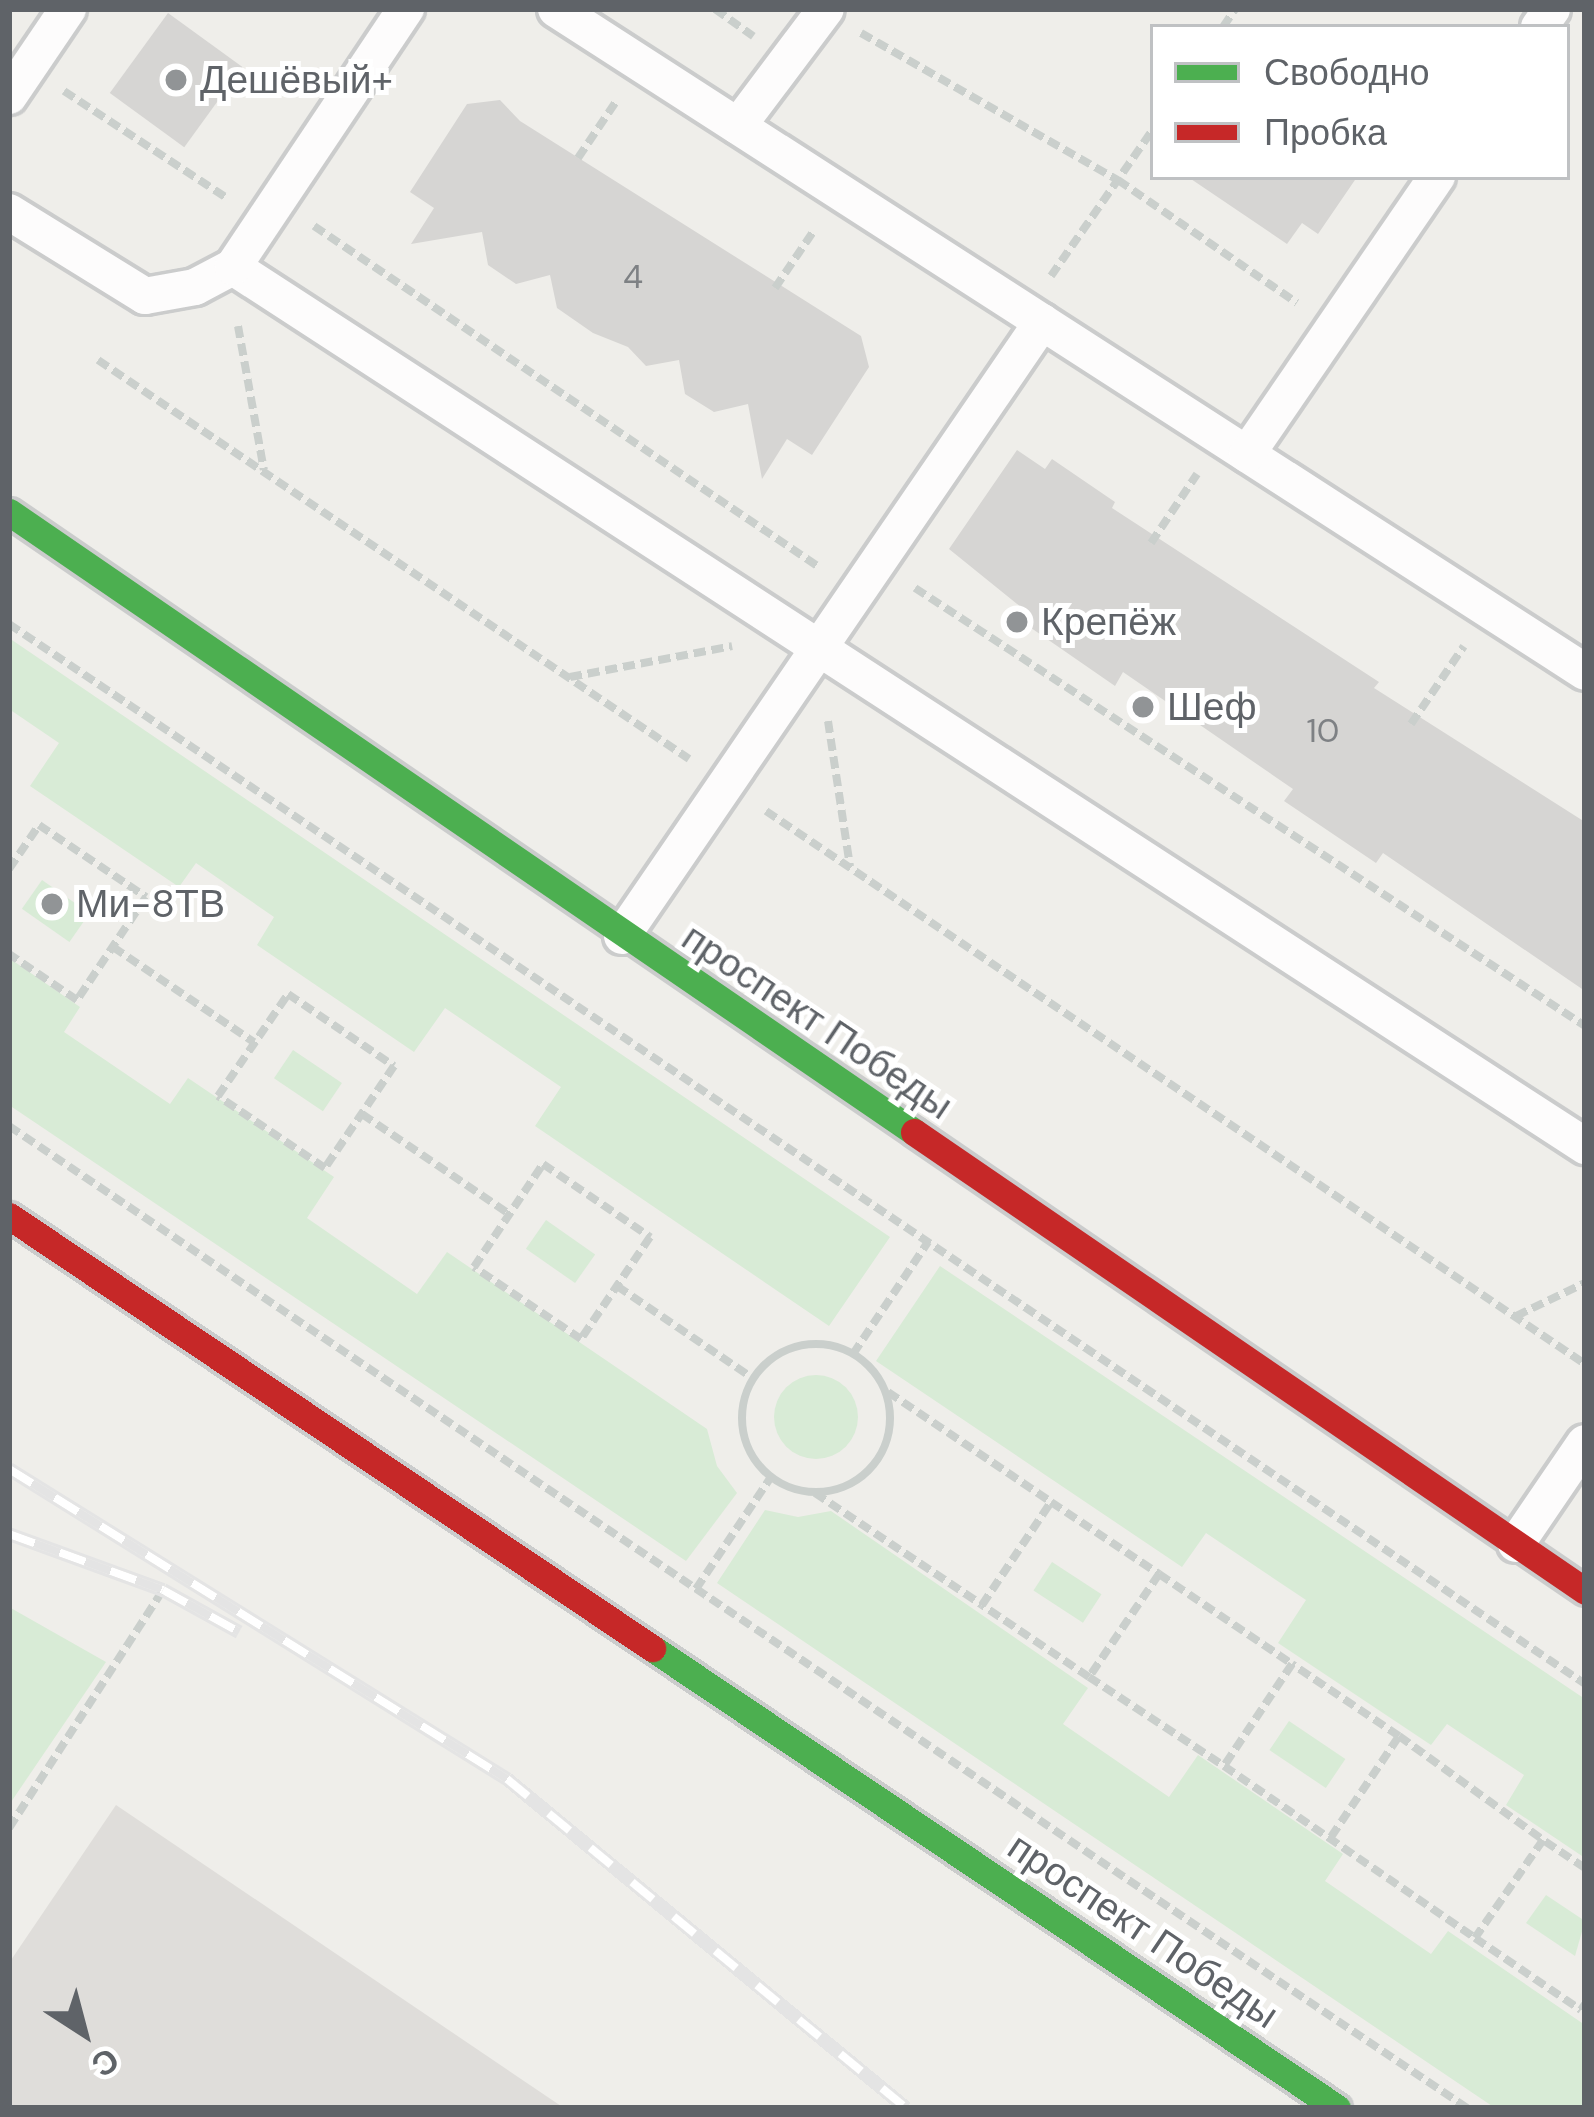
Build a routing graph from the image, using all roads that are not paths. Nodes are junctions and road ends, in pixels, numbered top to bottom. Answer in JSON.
{"nodes":[{"id":1,"x":68,"y":9,"type":"edge"},
{"id":2,"x":406,"y":9,"type":"edge"},
{"id":3,"x":556,"y":9,"type":"edge"},
{"id":4,"x":824,"y":12,"type":"edge"},
{"id":5,"x":18,"y":81,"type":"edge"},
{"id":6,"x":739,"y":126,"type":"junction"},
{"id":7,"x":1435,"y":180,"type":"edge"},
{"id":8,"x":9,"y":212,"type":"edge"},
{"id":9,"x":233,"y":268,"type":"junction"},
{"id":10,"x":1034,"y":317,"type":"junction"},
{"id":11,"x":1234,"y":446,"type":"junction"},
{"id":12,"x":9,"y":512,"type":"edge"},
{"id":13,"x":811,"y":650,"type":"junction"},
{"id":14,"x":1585,"y":672,"type":"edge"},
{"id":15,"x":622,"y":936,"type":"junction"},
{"id":16,"x":1585,"y":1146,"type":"edge"},
{"id":17,"x":9,"y":1216,"type":"edge"},
{"id":18,"x":1585,"y":1443,"type":"edge"},
{"id":19,"x":1516,"y":1544,"type":"junction"},
{"id":20,"x":1585,"y":1591,"type":"edge"},
{"id":21,"x":1337,"y":2108,"type":"edge"}],
"edges":[{"from":1,"to":5,"type":"lane"},
{"from":2,"to":9,"type":"lane"},
{"from":3,"to":6,"type":"lane"},
{"from":4,"to":6,"type":"lane"},
{"from":6,"to":10,"type":"lane"},
{"from":7,"to":11,"type":"lane"},
{"from":8,"to":9,"type":"lane"},
{"from":9,"to":13,"type":"lane"},
{"from":10,"to":11,"type":"lane"},
{"from":10,"to":13,"type":"lane"},
{"from":11,"to":14,"type":"lane"},
{"from":12,"to":15,"type":"main road","name":"проспект Победы"},
{"from":13,"to":15,"type":"lane"},
{"from":13,"to":16,"type":"lane"},
{"from":15,"to":19,"type":"main road","name":"проспект Победы"},
{"from":17,"to":21,"type":"main road","name":"проспект Победы"},
{"from":18,"to":19,"type":"lane"},
{"from":19,"to":20,"type":"main road","name":"проспект Победы"}]}
